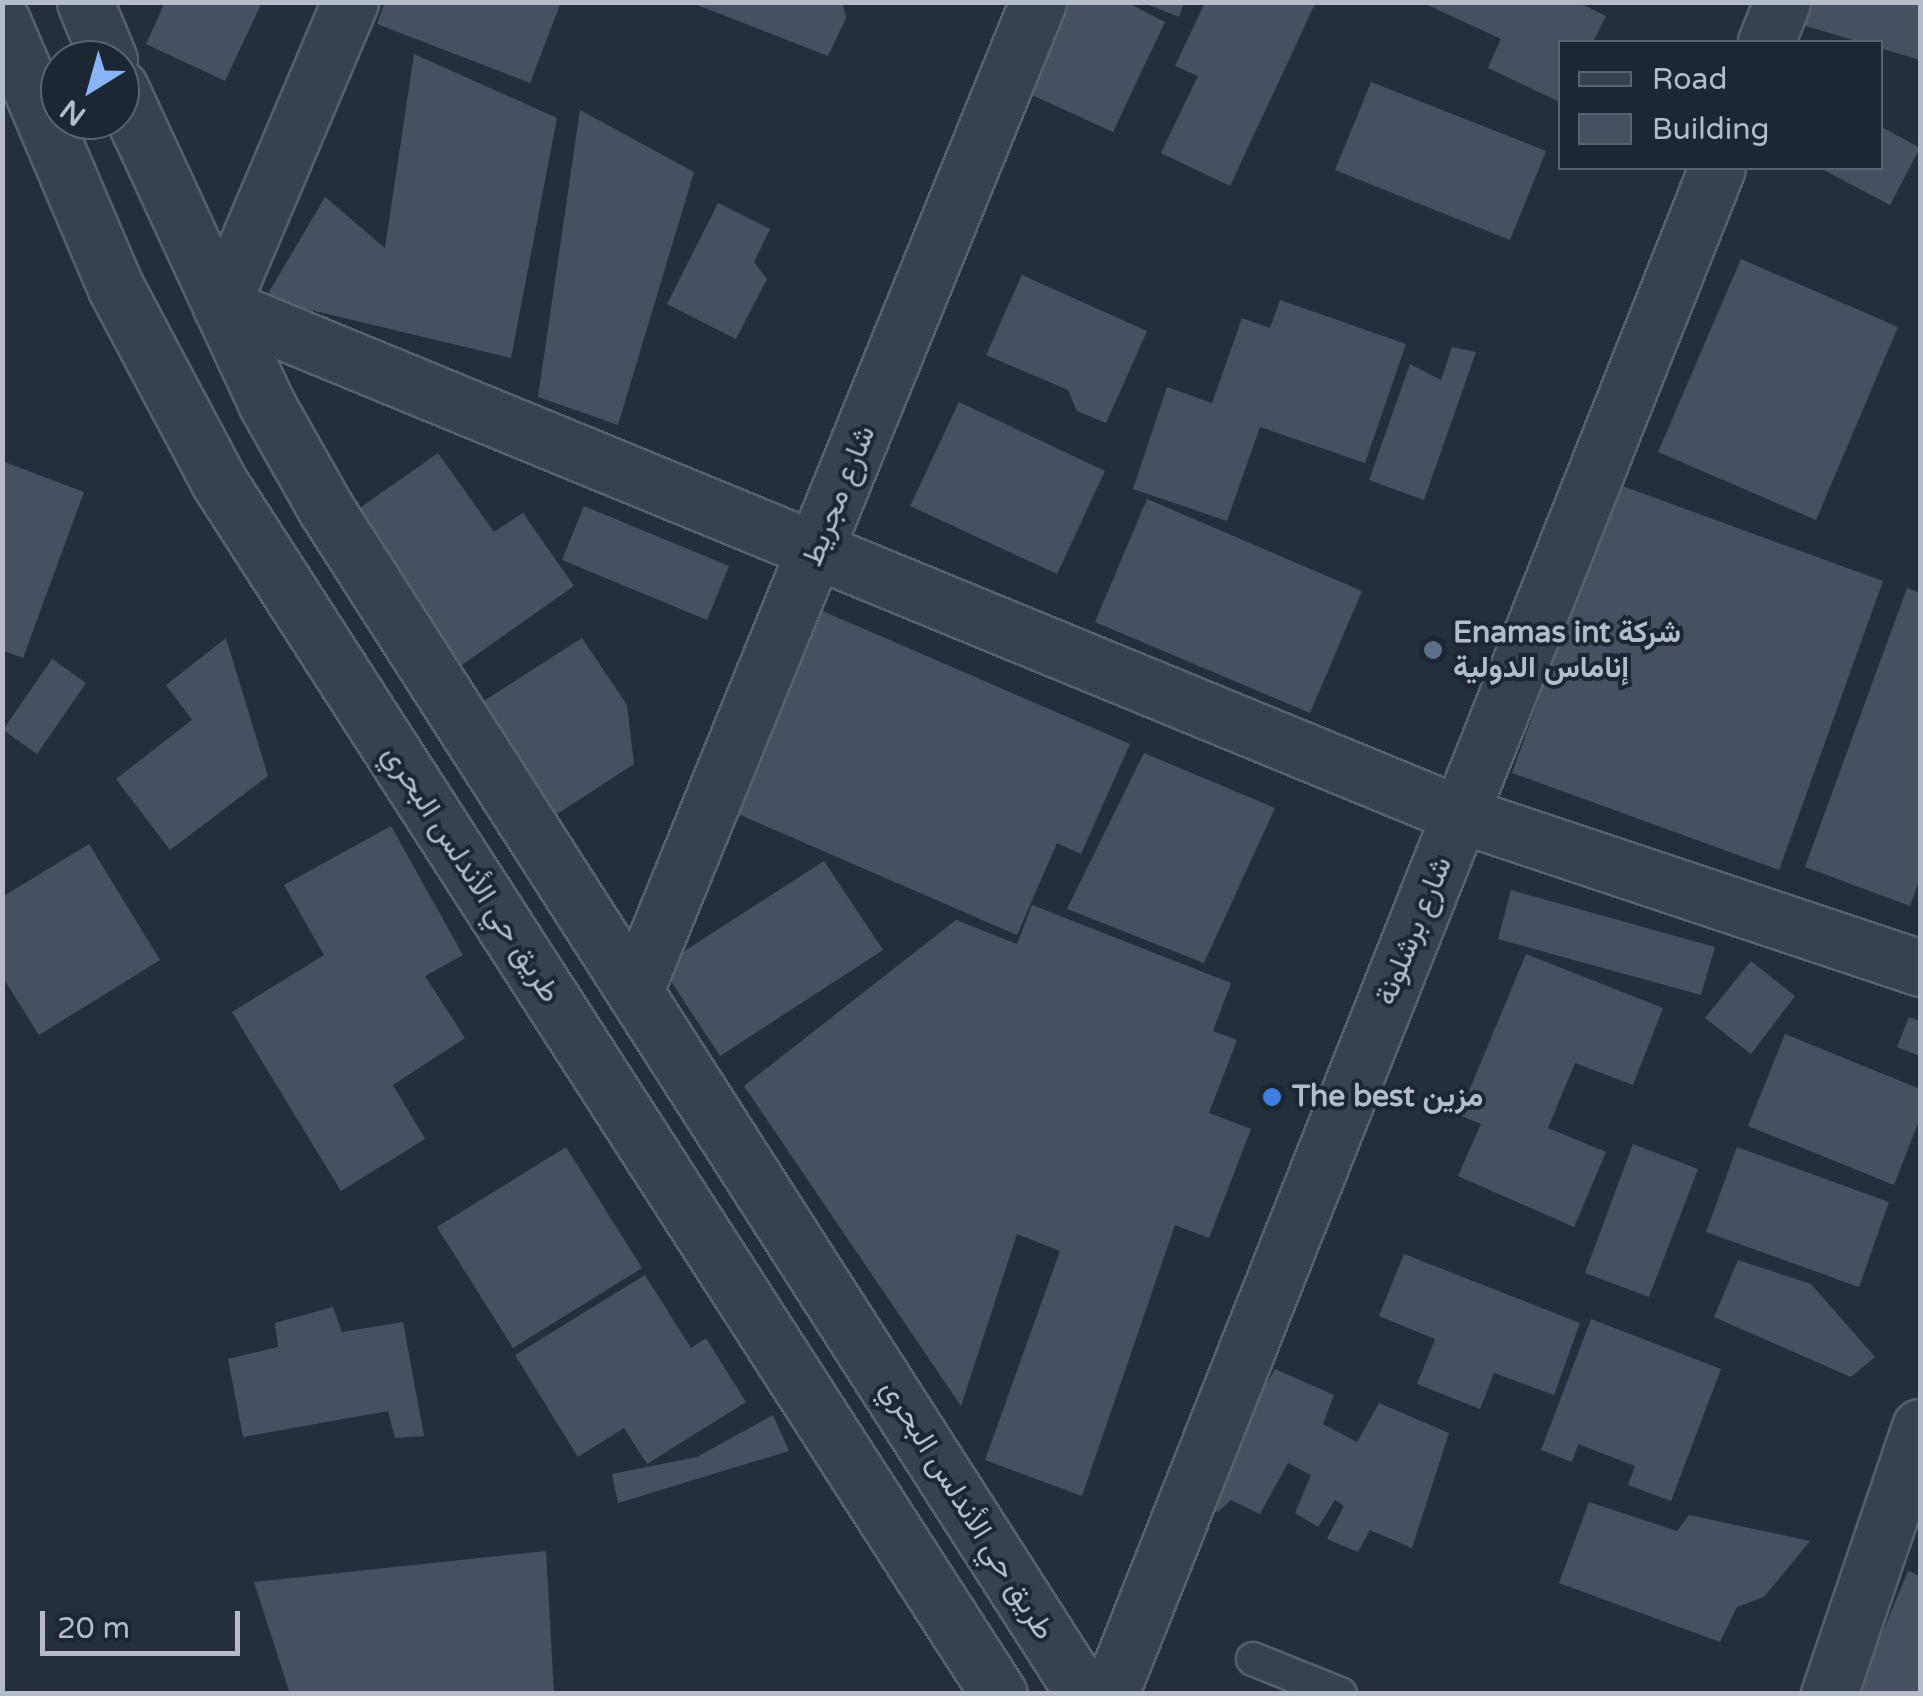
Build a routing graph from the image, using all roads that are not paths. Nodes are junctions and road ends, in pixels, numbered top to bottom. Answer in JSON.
{"nodes":[{"id":1,"x":85,"y":2,"type":"edge"},
{"id":2,"x":350,"y":2,"type":"edge"},
{"id":3,"x":1038,"y":2,"type":"edge"},
{"id":4,"x":1782,"y":2,"type":"edge"},
{"id":5,"x":2,"y":22,"type":"edge"},
{"id":6,"x":100,"y":40,"type":"edge"},
{"id":7,"x":1767,"y":40,"type":"edge"},
{"id":8,"x":140,"y":131,"type":"edge"},
{"id":9,"x":1716,"y":170,"type":"edge"},
{"id":10,"x":221,"y":306,"type":"junction"},
{"id":11,"x":816,"y":556,"type":"junction"},
{"id":12,"x":1461,"y":815,"type":"junction"},
{"id":13,"x":1920,"y":968,"type":"edge"},
{"id":14,"x":636,"y":988,"type":"junction"},
{"id":15,"x":1920,"y":1427,"type":"edge"},
{"id":16,"x":1253,"y":1659,"type":"dead end"},
{"id":17,"x":999,"y":1694,"type":"edge"},
{"id":18,"x":1084,"y":1694,"type":"edge"},
{"id":19,"x":1110,"y":1694,"type":"edge"},
{"id":20,"x":1340,"y":1694,"type":"edge"},
{"id":21,"x":1828,"y":1694,"type":"edge"}],
"edges":[{"from":1,"to":6,"type":"street"},
{"from":2,"to":10,"type":"street"},
{"from":3,"to":11,"type":"street","name":"شارع مجريط"},
{"from":4,"to":7,"type":"street"},
{"from":5,"to":17,"type":"street","name":"طريق حي الأندلس البحري"},
{"from":8,"to":10,"type":"street","name":"طريق حي الأندلس البحري"},
{"from":9,"to":12,"type":"street","name":"شارع برشلونة"},
{"from":10,"to":11,"type":"street"},
{"from":10,"to":14,"type":"street","name":"طريق حي الأندلس البحري"},
{"from":11,"to":12,"type":"street"},
{"from":11,"to":14,"type":"street","name":"شارع مجريط"},
{"from":12,"to":13,"type":"street"},
{"from":12,"to":19,"type":"street","name":"شارع برشلونة"},
{"from":14,"to":18,"type":"street","name":"طريق حي الأندلس البحري"},
{"from":15,"to":21,"type":"street"},
{"from":16,"to":20,"type":"lane"}]}
